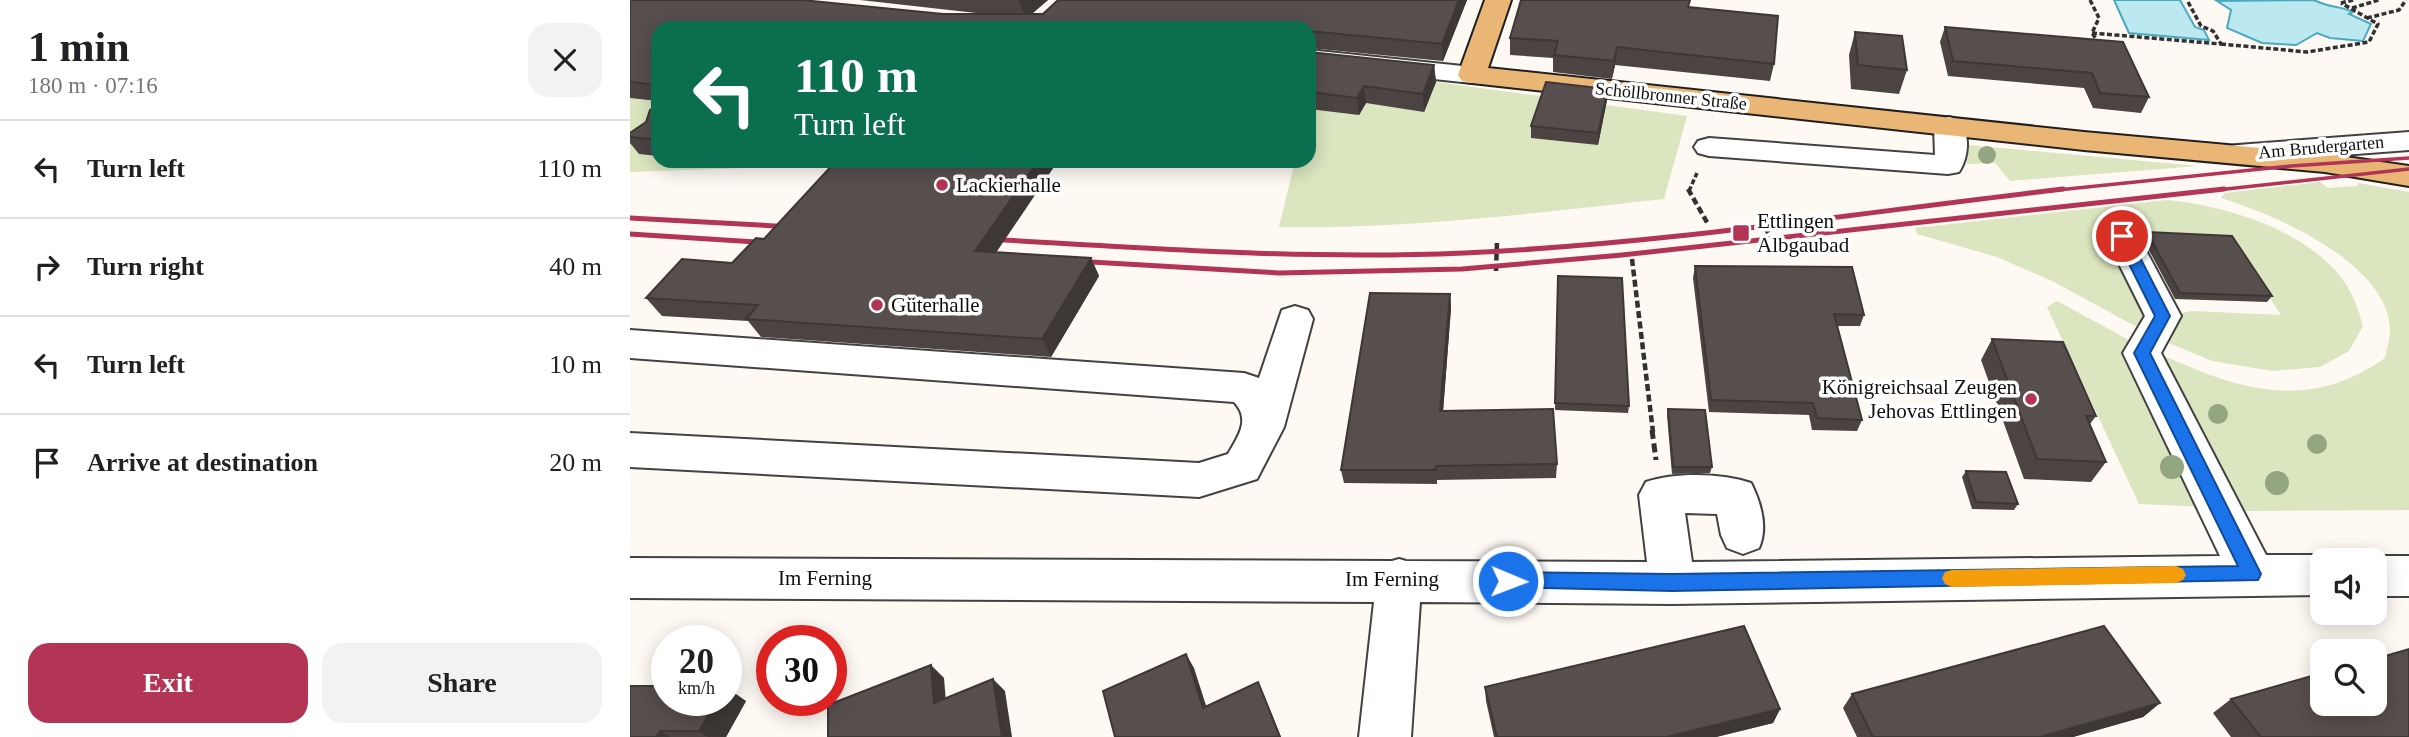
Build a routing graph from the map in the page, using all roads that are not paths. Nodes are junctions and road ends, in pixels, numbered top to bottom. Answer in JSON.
{"nodes":[{"id":1,"x":1498,"y":0,"type":"edge"},
{"id":2,"x":1316,"y":59,"type":"edge"},
{"id":3,"x":1472,"y":75,"type":"junction"},
{"id":4,"x":1949,"y":126,"type":"junction"},
{"id":5,"x":2409,"y":141,"type":"edge"},
{"id":6,"x":1709,"y":147,"type":"road end"},
{"id":7,"x":2274,"y":152,"type":"junction"},
{"id":8,"x":2234,"y":154,"type":"junction"},
{"id":9,"x":2325,"y":163,"type":"junction"},
{"id":10,"x":2409,"y":176,"type":"edge"},
{"id":11,"x":2122,"y":236,"type":"dead end"},
{"id":12,"x":1295,"y":319,"type":"dead end"},
{"id":13,"x":630,"y":344,"type":"edge"},
{"id":14,"x":1264,"y":427,"type":"junction"},
{"id":15,"x":630,"y":450,"type":"edge"},
{"id":16,"x":1743,"y":535,"type":"dead end"},
{"id":17,"x":2252,"y":574,"type":"junction"},
{"id":18,"x":2310,"y":575,"type":"edge"},
{"id":19,"x":2387,"y":576,"type":"edge"},
{"id":20,"x":2409,"y":576,"type":"edge"},
{"id":21,"x":630,"y":578,"type":"edge"},
{"id":22,"x":1399,"y":579,"type":"junction"},
{"id":23,"x":1672,"y":583,"type":"junction"},
{"id":24,"x":1385,"y":737,"type":"edge"}],
"edges":[{"from":1,"to":3,"type":"main road"},
{"from":2,"to":3,"type":"street","name":"Schöllbronner Straße"},
{"from":3,"to":4,"type":"main road","name":"Schöllbronner Straße"},
{"from":4,"to":6,"type":"street"},
{"from":4,"to":7,"type":"main road","name":"Schöllbronner Straße"},
{"from":4,"to":8,"type":"main road","name":"Schöllbronner Straße"},
{"from":5,"to":7,"type":"street","name":"Am Brudergarten"},
{"from":7,"to":8,"type":"street","name":"Am Brudergarten"},
{"from":7,"to":9,"type":"main road","name":"Schöllbronner Straße"},
{"from":8,"to":9,"type":"main road","name":"Schöllbronner Straße"},
{"from":9,"to":10,"type":"main road","name":"Schöllbronner Straße"},
{"from":11,"to":17,"type":"street"},
{"from":12,"to":14,"type":"street"},
{"from":13,"to":14,"type":"street"},
{"from":14,"to":15,"type":"street"},
{"from":16,"to":23,"type":"street"},
{"from":17,"to":18,"type":"street","name":"Im Ferning"},
{"from":17,"to":23,"type":"street","name":"Im Ferning"},
{"from":19,"to":20,"type":"street"},
{"from":21,"to":22,"type":"street","name":"Im Ferning"},
{"from":22,"to":23,"type":"street","name":"Im Ferning"},
{"from":22,"to":24,"type":"street"}]}
